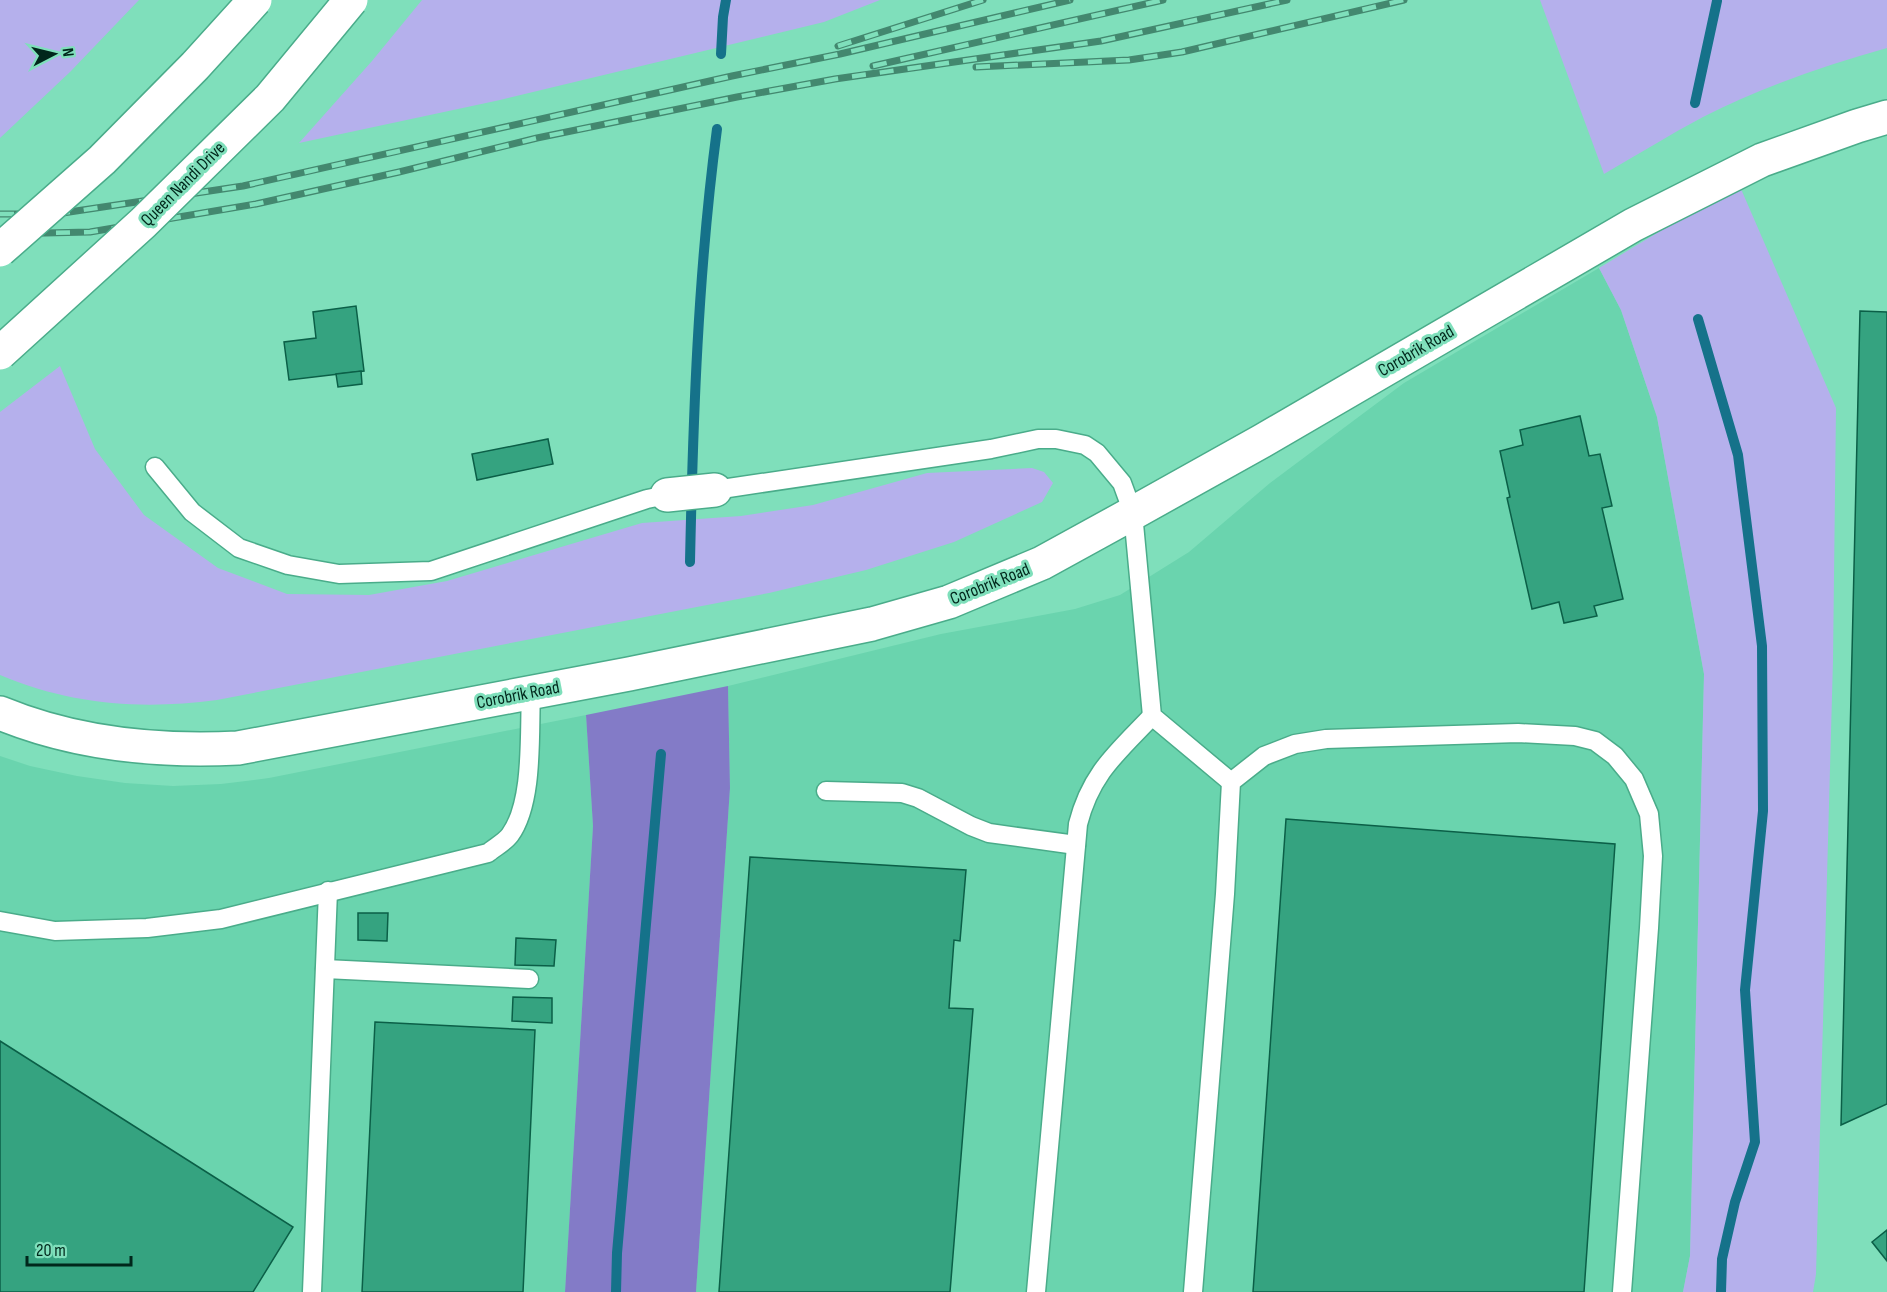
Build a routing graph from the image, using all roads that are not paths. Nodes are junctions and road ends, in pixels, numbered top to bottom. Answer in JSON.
{"nodes":[{"id":1,"x":255,"y":0,"type":"edge"},
{"id":2,"x":351,"y":0,"type":"edge"},
{"id":3,"x":1887,"y":117,"type":"edge"},
{"id":4,"x":0,"y":250,"type":"edge"},
{"id":5,"x":0,"y":353,"type":"edge"},
{"id":6,"x":155,"y":467,"type":"dead end"},
{"id":7,"x":715,"y":490,"type":"joint"},
{"id":8,"x":667,"y":495,"type":"joint"},
{"id":9,"x":1133,"y":513,"type":"junction"},
{"id":10,"x":531,"y":693,"type":"junction"},
{"id":11,"x":0,"y":713,"type":"edge"},
{"id":12,"x":1152,"y":716,"type":"junction"},
{"id":13,"x":1231,"y":782,"type":"junction"},
{"id":14,"x":826,"y":792,"type":"dead end"},
{"id":15,"x":1076,"y":845,"type":"junction"},
{"id":16,"x":328,"y":891,"type":"junction"},
{"id":17,"x":0,"y":921,"type":"edge"},
{"id":18,"x":325,"y":969,"type":"junction"},
{"id":19,"x":530,"y":979,"type":"dead end"},
{"id":20,"x":312,"y":1292,"type":"edge"},
{"id":21,"x":1036,"y":1292,"type":"edge"},
{"id":22,"x":1193,"y":1292,"type":"edge"},
{"id":23,"x":1622,"y":1292,"type":"edge"}],
"edges":[{"from":1,"to":4,"type":"street","bridge":true},
{"from":2,"to":5,"type":"street","name":"Queen Nandi Drive","bridge":true},
{"from":3,"to":9,"type":"street","name":"Corobrik Road"},
{"from":6,"to":8,"type":"lane"},
{"from":7,"to":8,"type":"street"},
{"from":7,"to":9,"type":"lane"},
{"from":9,"to":10,"type":"street","name":"Corobrik Road"},
{"from":9,"to":12,"type":"lane"},
{"from":10,"to":11,"type":"street","name":"Corobrik Road"},
{"from":10,"to":16,"type":"lane"},
{"from":12,"to":13,"type":"lane"},
{"from":12,"to":15,"type":"lane"},
{"from":13,"to":22,"type":"lane"},
{"from":13,"to":23,"type":"lane"},
{"from":14,"to":15,"type":"lane"},
{"from":15,"to":21,"type":"lane"},
{"from":16,"to":17,"type":"lane"},
{"from":16,"to":18,"type":"lane"},
{"from":18,"to":19,"type":"lane"},
{"from":18,"to":20,"type":"lane"}]}
